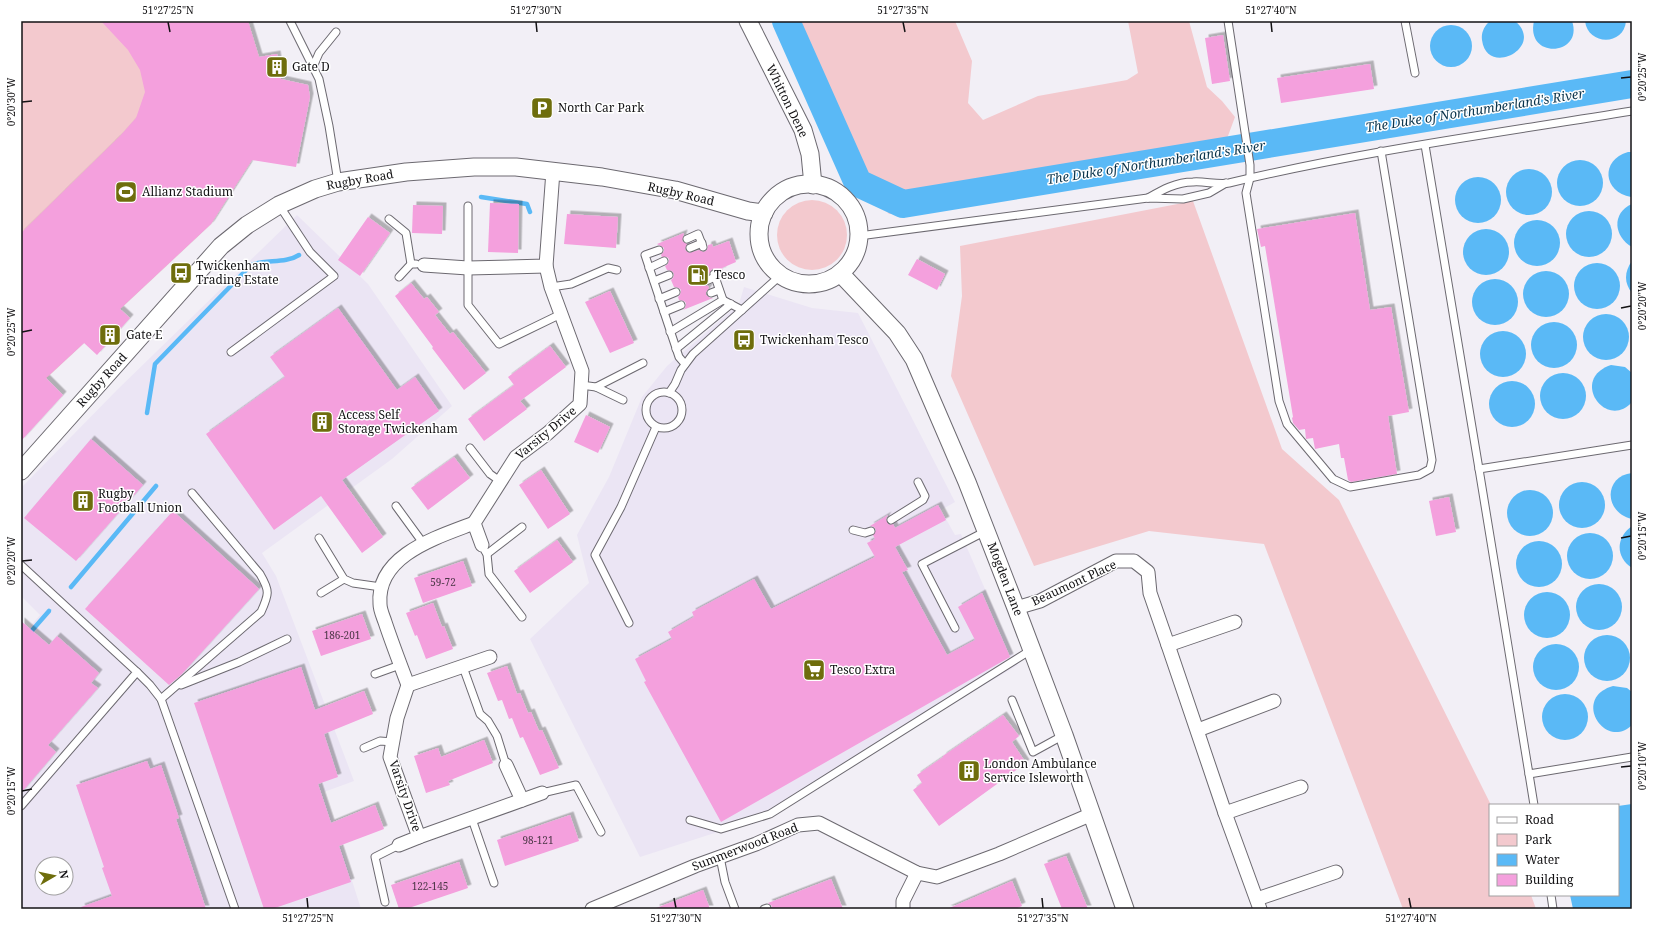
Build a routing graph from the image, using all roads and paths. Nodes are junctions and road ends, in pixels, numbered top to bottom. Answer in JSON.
{"nodes":[{"id":1,"x":290,"y":21,"type":"edge"},
{"id":2,"x":1230,"y":21,"type":"edge"},
{"id":3,"x":1405,"y":21,"type":"edge"},
{"id":4,"x":746,"y":23,"type":"edge"},
{"id":5,"x":336,"y":32,"type":"dead end"},
{"id":6,"x":313,"y":67,"type":"junction"},
{"id":7,"x":1415,"y":74,"type":"dead end"},
{"id":8,"x":1632,"y":111,"type":"edge"},
{"id":9,"x":1425,"y":145,"type":"junction"},
{"id":10,"x":1381,"y":151,"type":"junction"},
{"id":11,"x":553,"y":171,"type":"junction"},
{"id":12,"x":1250,"y":178,"type":"junction"},
{"id":13,"x":338,"y":182,"type":"junction"},
{"id":14,"x":1226,"y":183,"type":"junction"},
{"id":15,"x":813,"y":184,"type":"junction"},
{"id":16,"x":1148,"y":198,"type":"junction"},
{"id":17,"x":279,"y":205,"type":"junction"},
{"id":18,"x":468,"y":206,"type":"dead end"},
{"id":19,"x":764,"y":213,"type":"junction"},
{"id":20,"x":389,"y":219,"type":"dead end"},
{"id":21,"x":860,"y":236,"type":"junction"},
{"id":22,"x":687,"y":239,"type":"dead end"},
{"id":23,"x":690,"y":248,"type":"dead end"},
{"id":24,"x":659,"y":250,"type":"dead end"},
{"id":25,"x":664,"y":262,"type":"dead end"},
{"id":26,"x":417,"y":265,"type":"junction"},
{"id":27,"x":546,"y":266,"type":"junction"},
{"id":28,"x":468,"y":268,"type":"junction"},
{"id":29,"x":649,"y":268,"type":"junction"},
{"id":30,"x":617,"y":270,"type":"dead end"},
{"id":31,"x":841,"y":274,"type":"junction"},
{"id":32,"x":669,"y":275,"type":"dead end"},
{"id":33,"x":781,"y":275,"type":"junction"},
{"id":34,"x":399,"y":276,"type":"dead end"},
{"id":35,"x":654,"y":281,"type":"junction"},
{"id":36,"x":706,"y":281,"type":"dead end"},
{"id":37,"x":551,"y":287,"type":"junction"},
{"id":38,"x":719,"y":290,"type":"junction"},
{"id":39,"x":676,"y":292,"type":"dead end"},
{"id":40,"x":711,"y":293,"type":"dead end"},
{"id":41,"x":659,"y":299,"type":"junction"},
{"id":42,"x":723,"y":300,"type":"junction"},
{"id":43,"x":730,"y":304,"type":"junction"},
{"id":44,"x":681,"y":305,"type":"dead end"},
{"id":45,"x":742,"y":310,"type":"junction"},
{"id":46,"x":664,"y":312,"type":"junction"},
{"id":47,"x":561,"y":314,"type":"junction"},
{"id":48,"x":670,"y":332,"type":"junction"},
{"id":49,"x":676,"y":349,"type":"junction"},
{"id":50,"x":231,"y":352,"type":"dead end"},
{"id":51,"x":644,"y":362,"type":"dead end"},
{"id":52,"x":685,"y":364,"type":"junction"},
{"id":53,"x":581,"y":385,"type":"junction"},
{"id":54,"x":596,"y":387,"type":"junction"},
{"id":55,"x":669,"y":393,"type":"junction"},
{"id":56,"x":623,"y":400,"type":"dead end"},
{"id":57,"x":656,"y":427,"type":"junction"},
{"id":58,"x":1632,"y":445,"type":"edge"},
{"id":59,"x":470,"y":448,"type":"dead end"},
{"id":60,"x":1479,"y":469,"type":"junction"},
{"id":61,"x":21,"y":471,"type":"edge"},
{"id":62,"x":500,"y":480,"type":"junction"},
{"id":63,"x":918,"y":482,"type":"dead end"},
{"id":64,"x":192,"y":493,"type":"dead end"},
{"id":65,"x":396,"y":506,"type":"dead end"},
{"id":66,"x":891,"y":520,"type":"dead end"},
{"id":67,"x":474,"y":523,"type":"junction"},
{"id":68,"x":522,"y":527,"type":"dead end"},
{"id":69,"x":853,"y":530,"type":"dead end"},
{"id":70,"x":871,"y":531,"type":"dead end"},
{"id":71,"x":986,"y":531,"type":"junction"},
{"id":72,"x":319,"y":538,"type":"dead end"},
{"id":73,"x":423,"y":543,"type":"junction"},
{"id":74,"x":484,"y":550,"type":"junction"},
{"id":75,"x":21,"y":564,"type":"edge"},
{"id":76,"x":344,"y":579,"type":"junction"},
{"id":77,"x":381,"y":587,"type":"junction"},
{"id":78,"x":321,"y":594,"type":"dead end"},
{"id":79,"x":1016,"y":608,"type":"junction"},
{"id":80,"x":522,"y":617,"type":"dead end"},
{"id":81,"x":1235,"y":622,"type":"dead end"},
{"id":82,"x":629,"y":623,"type":"dead end"},
{"id":83,"x":955,"y":628,"type":"dead end"},
{"id":84,"x":287,"y":640,"type":"dead end"},
{"id":85,"x":1168,"y":645,"type":"junction"},
{"id":86,"x":1032,"y":649,"type":"junction"},
{"id":87,"x":490,"y":657,"type":"dead end"},
{"id":88,"x":400,"y":665,"type":"junction"},
{"id":89,"x":463,"y":666,"type":"junction"},
{"id":90,"x":137,"y":672,"type":"junction"},
{"id":91,"x":375,"y":674,"type":"dead end"},
{"id":92,"x":408,"y":685,"type":"junction"},
{"id":93,"x":175,"y":687,"type":"junction"},
{"id":94,"x":161,"y":699,"type":"junction"},
{"id":95,"x":1012,"y":700,"type":"dead end"},
{"id":96,"x":1274,"y":701,"type":"dead end"},
{"id":97,"x":1198,"y":730,"type":"junction"},
{"id":98,"x":1064,"y":735,"type":"junction"},
{"id":99,"x":393,"y":742,"type":"junction"},
{"id":100,"x":364,"y":748,"type":"dead end"},
{"id":101,"x":1632,"y":756,"type":"edge"},
{"id":102,"x":506,"y":765,"type":"joint"},
{"id":103,"x":1529,"y":774,"type":"junction"},
{"id":104,"x":1301,"y":787,"type":"dead end"},
{"id":105,"x":542,"y":793,"type":"joint"},
{"id":106,"x":522,"y":800,"type":"junction"},
{"id":107,"x":1534,"y":804,"type":"edge"},
{"id":108,"x":21,"y":806,"type":"edge"},
{"id":109,"x":1225,"y":813,"type":"junction"},
{"id":110,"x":1092,"y":814,"type":"junction"},
{"id":111,"x":472,"y":820,"type":"junction"},
{"id":112,"x":690,"y":820,"type":"dead end"},
{"id":113,"x":601,"y":832,"type":"dead end"},
{"id":114,"x":419,"y":837,"type":"junction"},
{"id":115,"x":400,"y":845,"type":"joint"},
{"id":116,"x":720,"y":857,"type":"junction"},
{"id":117,"x":1336,"y":872,"type":"dead end"},
{"id":118,"x":917,"y":873,"type":"junction"},
{"id":119,"x":494,"y":883,"type":"dead end"},
{"id":120,"x":1551,"y":896,"type":"edge"},
{"id":121,"x":386,"y":902,"type":"dead end"},
{"id":122,"x":1258,"y":904,"type":"edge"},
{"id":123,"x":235,"y":909,"type":"edge"},
{"id":124,"x":592,"y":909,"type":"edge"},
{"id":125,"x":736,"y":909,"type":"edge"},
{"id":126,"x":903,"y":909,"type":"edge"},
{"id":127,"x":1126,"y":909,"type":"edge"},
{"id":128,"x":1554,"y":909,"type":"edge"}],
"edges":[{"from":1,"to":6,"type":"lane"},
{"from":2,"to":12,"type":"lane"},
{"from":3,"to":7,"type":"lane"},
{"from":4,"to":15,"type":"street","name":"Whitton Dene"},
{"from":5,"to":6,"type":"lane"},
{"from":6,"to":13,"type":"lane"},
{"from":8,"to":9,"type":"lane"},
{"from":9,"to":10,"type":"lane"},
{"from":9,"to":60,"type":"lane"},
{"from":10,"to":12,"type":"lane"},
{"from":10,"to":12,"type":"lane"},
{"from":11,"to":13,"type":"street","name":"Rugby Road"},
{"from":11,"to":19,"type":"street","name":"Rugby Road"},
{"from":11,"to":27,"type":"street","name":"Varsity Drive"},
{"from":12,"to":14,"type":"lane"},
{"from":13,"to":17,"type":"street","name":"Rugby Road"},
{"from":14,"to":16,"type":"lane"},
{"from":14,"to":16,"type":"lane"},
{"from":15,"to":19,"type":"street"},
{"from":15,"to":21,"type":"street"},
{"from":16,"to":21,"type":"lane"},
{"from":17,"to":50,"type":"lane"},
{"from":17,"to":61,"type":"street","name":"Rugby Road"},
{"from":18,"to":28,"type":"lane"},
{"from":19,"to":33,"type":"street"},
{"from":20,"to":26,"type":"lane"},
{"from":21,"to":31,"type":"street"},
{"from":22,"to":23,"type":"lane"},
{"from":24,"to":29,"type":"lane"},
{"from":25,"to":29,"type":"lane"},
{"from":26,"to":28,"type":"street"},
{"from":26,"to":34,"type":"lane"},
{"from":27,"to":28,"type":"street"},
{"from":27,"to":37,"type":"street","name":"Varsity Drive"},
{"from":28,"to":47,"type":"lane"},
{"from":29,"to":35,"type":"lane"},
{"from":30,"to":37,"type":"lane"},
{"from":31,"to":33,"type":"street"},
{"from":31,"to":71,"type":"street","name":"Mogden Lane"},
{"from":32,"to":35,"type":"lane"},
{"from":33,"to":45,"type":"lane"},
{"from":35,"to":41,"type":"lane"},
{"from":36,"to":38,"type":"lane"},
{"from":37,"to":47,"type":"street","name":"Varsity Drive"},
{"from":38,"to":40,"type":"lane"},
{"from":38,"to":42,"type":"lane"},
{"from":39,"to":41,"type":"lane"},
{"from":41,"to":46,"type":"lane"},
{"from":42,"to":43,"type":"lane"},
{"from":42,"to":48,"type":"lane"},
{"from":43,"to":45,"type":"lane"},
{"from":43,"to":49,"type":"lane"},
{"from":44,"to":46,"type":"lane"},
{"from":45,"to":52,"type":"lane"},
{"from":46,"to":48,"type":"lane"},
{"from":47,"to":53,"type":"street","name":"Varsity Drive"},
{"from":48,"to":49,"type":"lane"},
{"from":49,"to":52,"type":"lane"},
{"from":51,"to":54,"type":"lane"},
{"from":52,"to":55,"type":"lane"},
{"from":53,"to":54,"type":"lane"},
{"from":53,"to":62,"type":"street","name":"Varsity Drive"},
{"from":54,"to":56,"type":"lane"},
{"from":55,"to":57,"type":"lane"},
{"from":55,"to":57,"type":"lane"},
{"from":57,"to":82,"type":"lane"},
{"from":58,"to":60,"type":"lane"},
{"from":59,"to":62,"type":"lane"},
{"from":60,"to":103,"type":"lane"},
{"from":62,"to":67,"type":"street","name":"Varsity Drive"},
{"from":63,"to":66,"type":"lane"},
{"from":64,"to":93,"type":"lane"},
{"from":65,"to":73,"type":"lane"},
{"from":67,"to":73,"type":"street"},
{"from":67,"to":74,"type":"street"},
{"from":68,"to":74,"type":"lane"},
{"from":69,"to":70,"type":"lane"},
{"from":71,"to":79,"type":"street","name":"Mogden Lane"},
{"from":71,"to":83,"type":"lane"},
{"from":72,"to":76,"type":"lane"},
{"from":73,"to":77,"type":"street"},
{"from":74,"to":80,"type":"lane"},
{"from":75,"to":90,"type":"lane"},
{"from":76,"to":77,"type":"lane"},
{"from":76,"to":78,"type":"lane"},
{"from":77,"to":88,"type":"street"},
{"from":79,"to":85,"type":"street","name":"Beaumont Place"},
{"from":79,"to":86,"type":"street","name":"Mogden Lane"},
{"from":81,"to":85,"type":"street"},
{"from":84,"to":93,"type":"lane"},
{"from":85,"to":97,"type":"street","name":"Beaumont Place"},
{"from":86,"to":98,"type":"street","name":"Mogden Lane"},
{"from":86,"to":112,"type":"lane"},
{"from":87,"to":89,"type":"street"},
{"from":88,"to":91,"type":"lane"},
{"from":88,"to":92,"type":"street"},
{"from":89,"to":92,"type":"street"},
{"from":89,"to":102,"type":"lane"},
{"from":90,"to":94,"type":"lane"},
{"from":90,"to":108,"type":"lane"},
{"from":92,"to":99,"type":"street","name":"Varsity Drive"},
{"from":93,"to":94,"type":"lane"},
{"from":94,"to":123,"type":"lane"},
{"from":95,"to":98,"type":"lane"},
{"from":96,"to":97,"type":"street"},
{"from":97,"to":109,"type":"street","name":"Beaumont Place"},
{"from":98,"to":110,"type":"street","name":"Mogden Lane"},
{"from":99,"to":100,"type":"lane"},
{"from":99,"to":114,"type":"street","name":"Varsity Drive"},
{"from":101,"to":103,"type":"lane"},
{"from":102,"to":106,"type":"street"},
{"from":103,"to":107,"type":"lane"},
{"from":104,"to":109,"type":"street"},
{"from":105,"to":106,"type":"street","name":"Varsity Drive"},
{"from":105,"to":113,"type":"lane"},
{"from":106,"to":111,"type":"street","name":"Varsity Drive"},
{"from":109,"to":122,"type":"street","name":"Beaumont Place"},
{"from":110,"to":118,"type":"street","name":"Summerwood Road"},
{"from":110,"to":127,"type":"street","name":"Mogden Lane"},
{"from":111,"to":114,"type":"street","name":"Varsity Drive"},
{"from":111,"to":119,"type":"lane"},
{"from":114,"to":115,"type":"street","name":"Varsity Drive"},
{"from":115,"to":121,"type":"lane"},
{"from":116,"to":118,"type":"street","name":"Summerwood Road"},
{"from":116,"to":124,"type":"street","name":"Summerwood Road"},
{"from":116,"to":125,"type":"lane"},
{"from":117,"to":122,"type":"street","name":"Beaumont Place"},
{"from":118,"to":126,"type":"street"},
{"from":120,"to":128,"type":"lane"}]}
